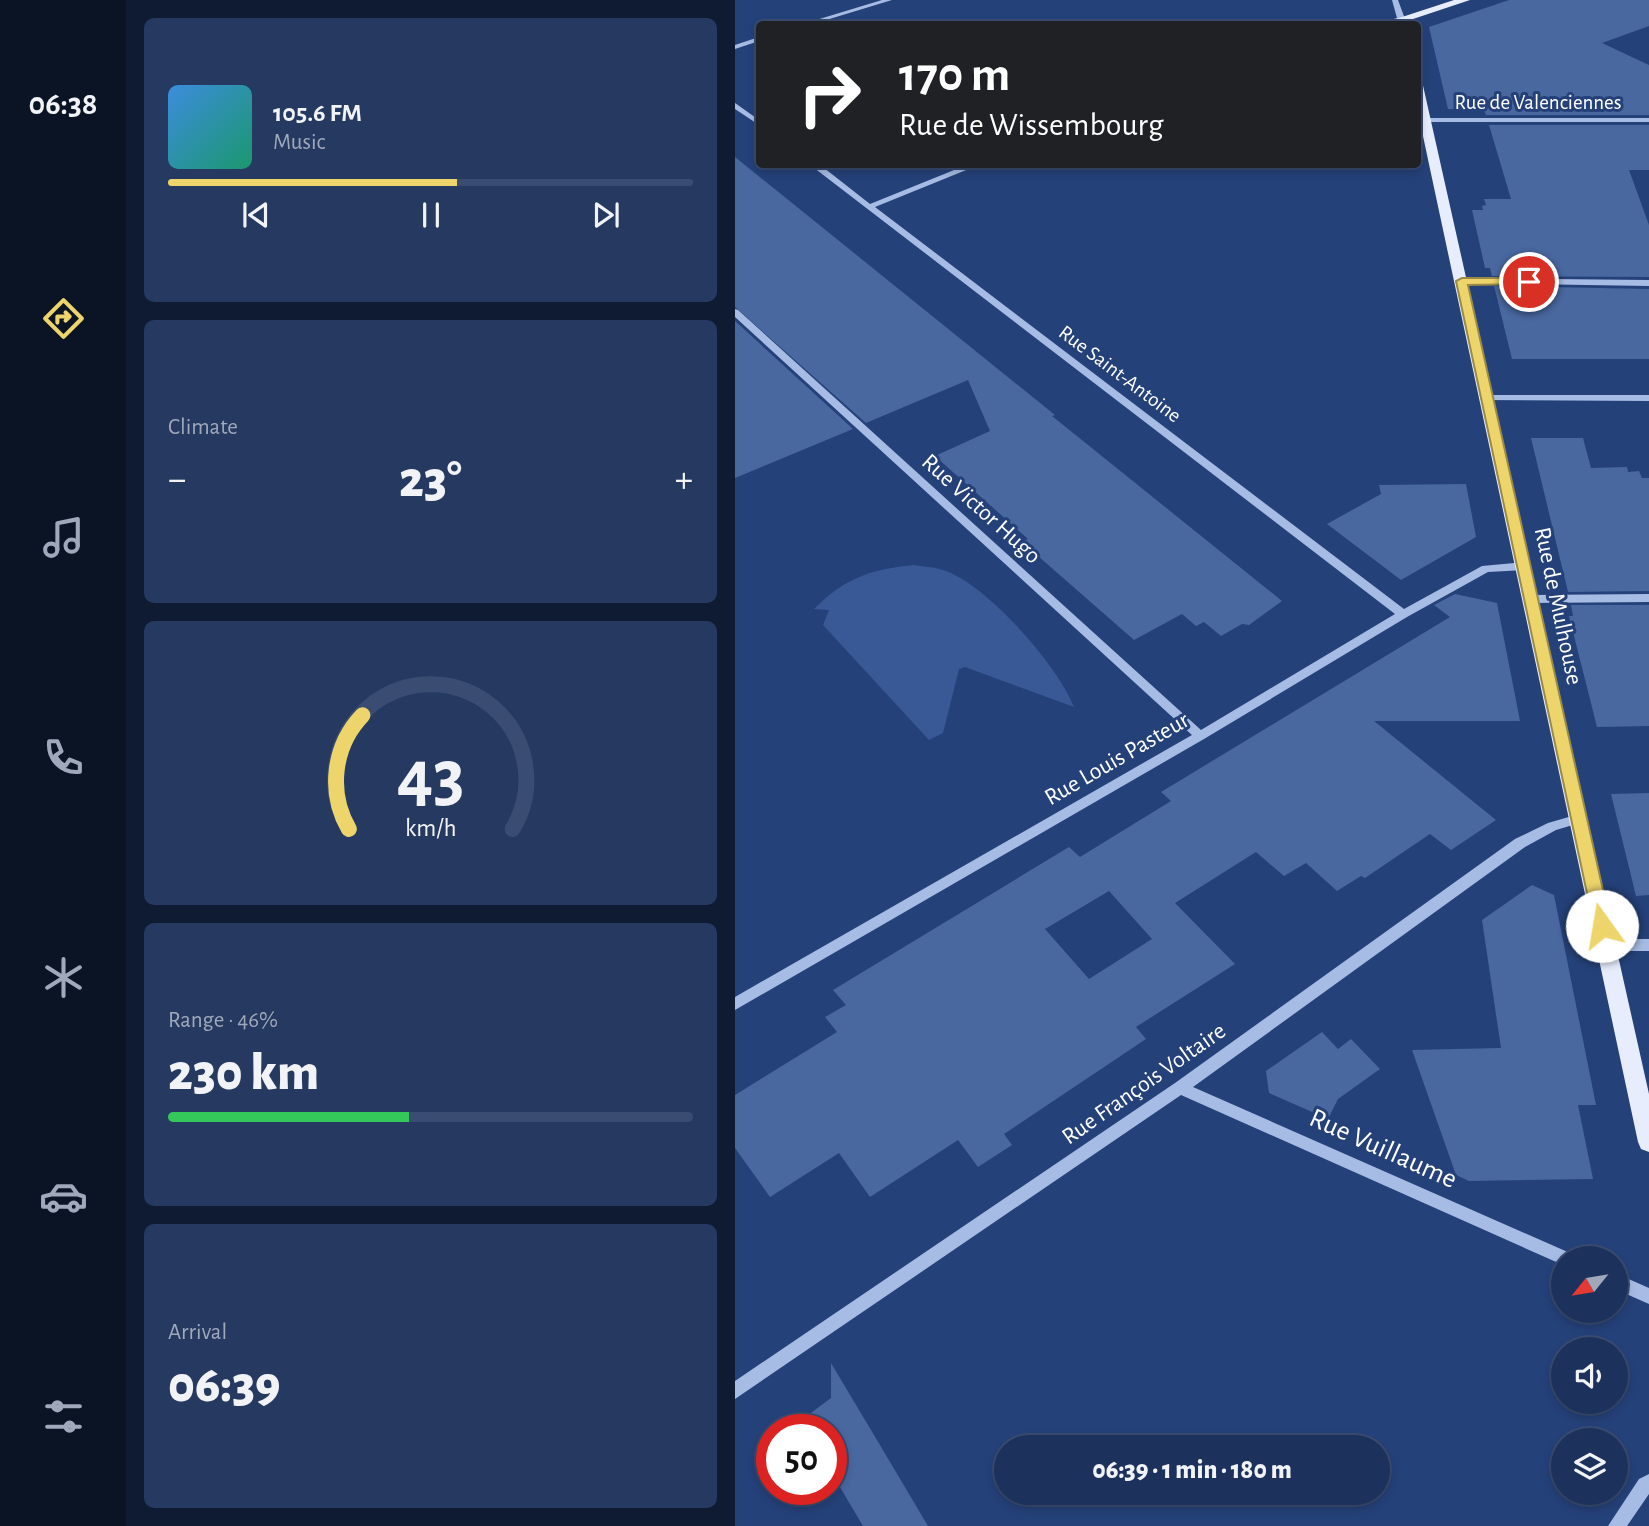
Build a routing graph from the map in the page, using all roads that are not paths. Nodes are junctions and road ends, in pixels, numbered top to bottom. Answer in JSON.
{"nodes":[{"id":1,"x":889,"y":0,"type":"edge"},
{"id":2,"x":1395,"y":0,"type":"edge"},
{"id":3,"x":1465,"y":0,"type":"edge"},
{"id":4,"x":817,"y":21,"type":"edge"},
{"id":5,"x":1402,"y":21,"type":"edge"},
{"id":6,"x":1405,"y":21,"type":"edge"},
{"id":7,"x":756,"y":40,"type":"edge"},
{"id":8,"x":735,"y":47,"type":"edge"},
{"id":9,"x":1421,"y":98,"type":"edge"},
{"id":10,"x":735,"y":105,"type":"edge"},
{"id":11,"x":1426,"y":120,"type":"junction"},
{"id":12,"x":1649,"y":120,"type":"edge"},
{"id":13,"x":756,"y":122,"type":"edge"},
{"id":14,"x":818,"y":168,"type":"edge"},
{"id":15,"x":967,"y":168,"type":"edge"},
{"id":16,"x":869,"y":207,"type":"junction"},
{"id":17,"x":1462,"y":281,"type":"junction"},
{"id":18,"x":1649,"y":283,"type":"edge"},
{"id":19,"x":735,"y":312,"type":"edge"},
{"id":20,"x":1487,"y":398,"type":"junction"},
{"id":21,"x":1649,"y":398,"type":"edge"},
{"id":22,"x":1525,"y":566,"type":"junction"},
{"id":23,"x":1649,"y":598,"type":"edge"},
{"id":24,"x":1531,"y":599,"type":"junction"},
{"id":25,"x":1403,"y":614,"type":"junction"},
{"id":26,"x":1200,"y":736,"type":"junction"},
{"id":27,"x":1579,"y":819,"type":"junction"},
{"id":28,"x":1606,"y":945,"type":"junction"},
{"id":29,"x":1649,"y":945,"type":"edge"},
{"id":30,"x":735,"y":1004,"type":"edge"},
{"id":31,"x":1180,"y":1088,"type":"junction"},
{"id":32,"x":1649,"y":1142,"type":"edge"},
{"id":33,"x":1551,"y":1252,"type":"edge"},
{"id":34,"x":1628,"y":1287,"type":"edge"},
{"id":35,"x":1649,"y":1296,"type":"edge"},
{"id":36,"x":735,"y":1391,"type":"edge"},
{"id":37,"x":1649,"y":1483,"type":"edge"},
{"id":38,"x":1618,"y":1526,"type":"edge"}],
"edges":[{"from":1,"to":4,"type":"street"},
{"from":2,"to":5,"type":"street"},
{"from":3,"to":6,"type":"main road"},
{"from":7,"to":8,"type":"street"},
{"from":9,"to":11,"type":"main road","name":"Rue de Mulhouse"},
{"from":10,"to":13,"type":"street"},
{"from":11,"to":12,"type":"street","name":"Rue de Valenciennes"},
{"from":11,"to":17,"type":"main road","name":"Rue de Mulhouse"},
{"from":14,"to":16,"type":"street","name":"Rue Saint-Antoine"},
{"from":15,"to":16,"type":"street"},
{"from":16,"to":25,"type":"street","name":"Rue Saint-Antoine"},
{"from":17,"to":18,"type":"street"},
{"from":17,"to":20,"type":"main road","name":"Rue de Mulhouse"},
{"from":19,"to":26,"type":"street","name":"Rue Victor Hugo"},
{"from":20,"to":21,"type":"street"},
{"from":20,"to":22,"type":"main road","name":"Rue de Mulhouse"},
{"from":22,"to":24,"type":"main road","name":"Rue de Mulhouse"},
{"from":22,"to":25,"type":"street","name":"Rue Louis Pasteur"},
{"from":23,"to":24,"type":"street"},
{"from":24,"to":27,"type":"main road","name":"Rue de Mulhouse"},
{"from":25,"to":26,"type":"street","name":"Rue Louis Pasteur"},
{"from":26,"to":30,"type":"street","name":"Rue Louis Pasteur"},
{"from":27,"to":28,"type":"main road","name":"Rue de Mulhouse"},
{"from":27,"to":31,"type":"street","name":"Rue François Voltaire"},
{"from":28,"to":29,"type":"street"},
{"from":28,"to":32,"type":"main road","name":"Rue de Mulhouse"},
{"from":31,"to":33,"type":"street","name":"Rue Vuillaume"},
{"from":31,"to":36,"type":"street","name":"Rue François Voltaire"},
{"from":34,"to":35,"type":"street"},
{"from":37,"to":38,"type":"street"}]}
